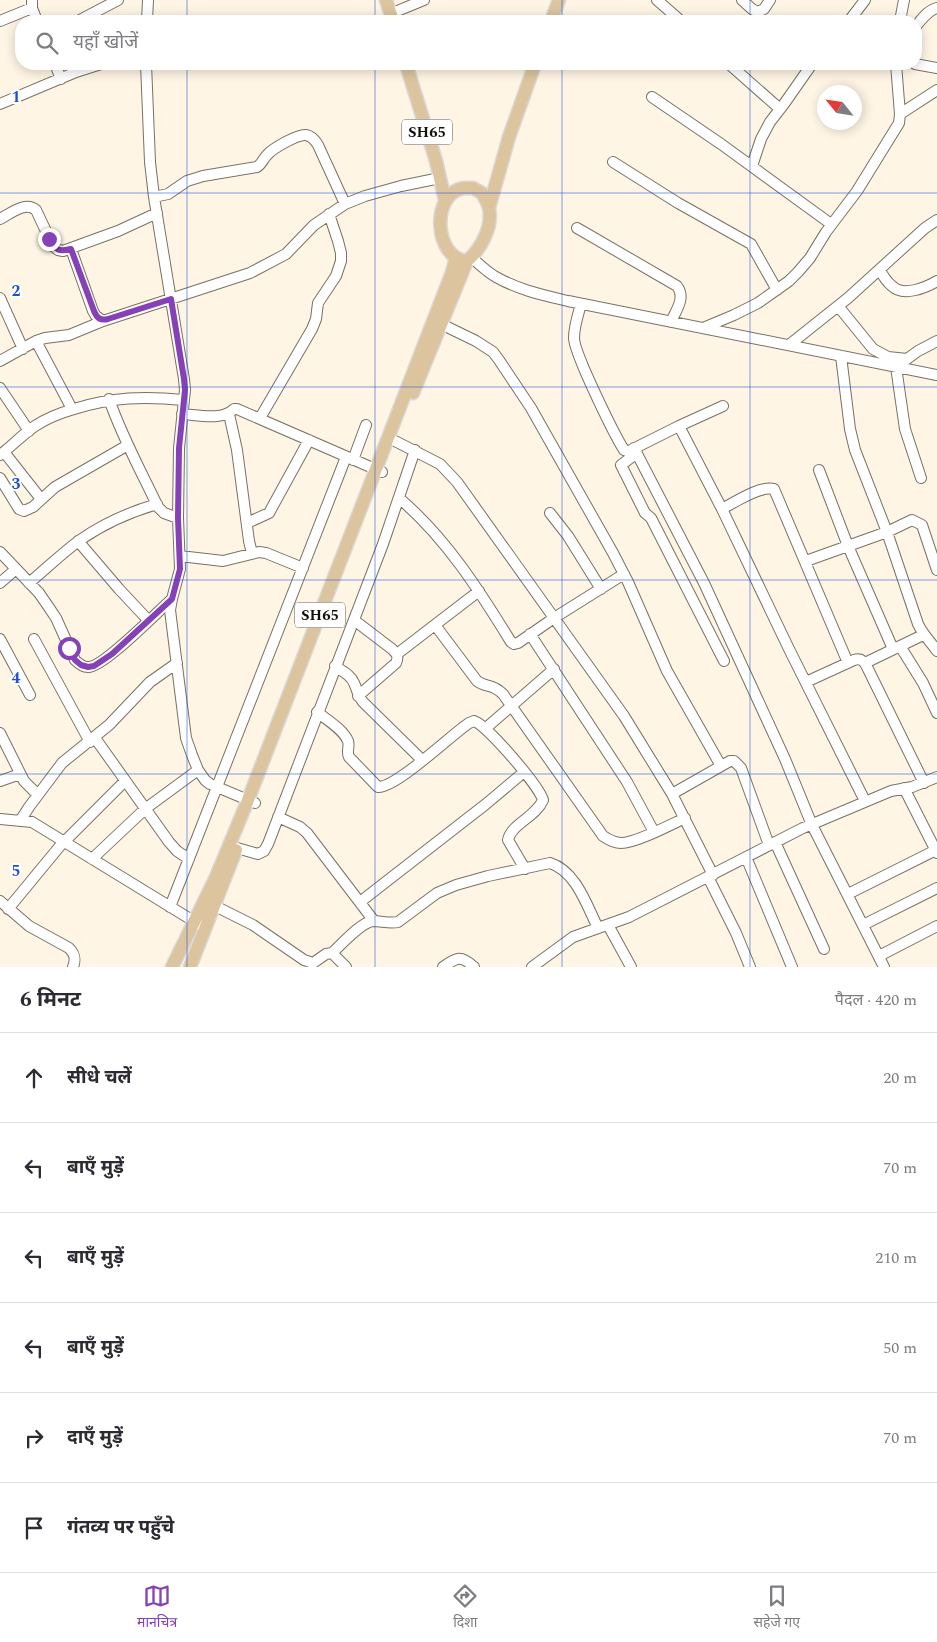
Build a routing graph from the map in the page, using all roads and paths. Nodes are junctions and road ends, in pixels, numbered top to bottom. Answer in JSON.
{"nodes":[{"id":1,"x":118,"y":0,"type":"edge"},
{"id":2,"x":148,"y":0,"type":"edge"},
{"id":3,"x":386,"y":0,"type":"edge"},
{"id":4,"x":424,"y":0,"type":"edge"},
{"id":5,"x":657,"y":0,"type":"edge"},
{"id":6,"x":742,"y":0,"type":"edge"},
{"id":7,"x":770,"y":0,"type":"edge"},
{"id":8,"x":865,"y":0,"type":"edge"},
{"id":9,"x":904,"y":0,"type":"edge"},
{"id":10,"x":32,"y":2,"type":"edge"},
{"id":11,"x":555,"y":2,"type":"edge"},
{"id":12,"x":937,"y":8,"type":"edge"},
{"id":13,"x":35,"y":15,"type":"edge"},
{"id":14,"x":89,"y":15,"type":"edge"},
{"id":15,"x":147,"y":15,"type":"edge"},
{"id":16,"x":391,"y":15,"type":"edge"},
{"id":17,"x":397,"y":15,"type":"edge"},
{"id":18,"x":552,"y":15,"type":"edge"},
{"id":19,"x":674,"y":15,"type":"edge"},
{"id":20,"x":854,"y":15,"type":"edge"},
{"id":21,"x":901,"y":15,"type":"edge"},
{"id":22,"x":922,"y":19,"type":"edge"},
{"id":23,"x":0,"y":22,"type":"edge"},
{"id":24,"x":922,"y":65,"type":"edge"},
{"id":25,"x":937,"y":68,"type":"edge"},
{"id":26,"x":57,"y":70,"type":"edge"},
{"id":27,"x":84,"y":70,"type":"edge"},
{"id":28,"x":146,"y":70,"type":"edge"},
{"id":29,"x":408,"y":70,"type":"edge"},
{"id":30,"x":533,"y":70,"type":"edge"},
{"id":31,"x":736,"y":70,"type":"edge"},
{"id":32,"x":808,"y":70,"type":"edge"},
{"id":33,"x":896,"y":70,"type":"edge"},
{"id":34,"x":61,"y":79,"type":"junction"},
{"id":35,"x":937,"y":90,"type":"edge"},
{"id":36,"x":652,"y":97,"type":"dead end"},
{"id":37,"x":0,"y":104,"type":"edge"},
{"id":38,"x":780,"y":109,"type":"junction"},
{"id":39,"x":900,"y":114,"type":"junction"},
{"id":40,"x":613,"y":162,"type":"dead end"},
{"id":41,"x":752,"y":166,"type":"junction"},
{"id":42,"x":440,"y":178,"type":"junction"},
{"id":43,"x":154,"y":197,"type":"junction"},
{"id":44,"x":445,"y":200,"type":"junction"},
{"id":45,"x":345,"y":204,"type":"junction"},
{"id":46,"x":489,"y":208,"type":"junction"},
{"id":47,"x":157,"y":214,"type":"junction"},
{"id":48,"x":329,"y":214,"type":"junction"},
{"id":49,"x":1,"y":215,"type":"edge"},
{"id":50,"x":937,"y":220,"type":"edge"},
{"id":51,"x":832,"y":224,"type":"junction"},
{"id":52,"x":577,"y":228,"type":"dead end"},
{"id":53,"x":71,"y":249,"type":"junction"},
{"id":54,"x":465,"y":259,"type":"junction"},
{"id":55,"x":880,"y":270,"type":"junction"},
{"id":56,"x":937,"y":281,"type":"edge"},
{"id":57,"x":777,"y":290,"type":"junction"},
{"id":58,"x":0,"y":298,"type":"edge"},
{"id":59,"x":171,"y":299,"type":"junction"},
{"id":60,"x":581,"y":304,"type":"junction"},
{"id":61,"x":838,"y":306,"type":"junction"},
{"id":62,"x":103,"y":320,"type":"junction"},
{"id":63,"x":671,"y":322,"type":"junction"},
{"id":64,"x":441,"y":324,"type":"junction"},
{"id":65,"x":702,"y":328,"type":"junction"},
{"id":66,"x":36,"y":341,"type":"junction"},
{"id":67,"x":937,"y":341,"type":"edge"},
{"id":68,"x":788,"y":346,"type":"junction"},
{"id":69,"x":23,"y":348,"type":"junction"},
{"id":70,"x":841,"y":356,"type":"junction"},
{"id":71,"x":907,"y":359,"type":"junction"},
{"id":72,"x":0,"y":361,"type":"edge"},
{"id":73,"x":896,"y":367,"type":"junction"},
{"id":74,"x":937,"y":374,"type":"edge"},
{"id":75,"x":0,"y":388,"type":"edge"},
{"id":76,"x":109,"y":399,"type":"junction"},
{"id":77,"x":184,"y":400,"type":"junction"},
{"id":78,"x":723,"y":406,"type":"dead end"},
{"id":79,"x":72,"y":409,"type":"junction"},
{"id":80,"x":182,"y":414,"type":"junction"},
{"id":81,"x":229,"y":414,"type":"junction"},
{"id":82,"x":260,"y":418,"type":"junction"},
{"id":83,"x":366,"y":425,"type":"dead end"},
{"id":84,"x":679,"y":426,"type":"junction"},
{"id":85,"x":29,"y":431,"type":"junction"},
{"id":86,"x":308,"y":440,"type":"junction"},
{"id":87,"x":395,"y":441,"type":"junction"},
{"id":88,"x":128,"y":445,"type":"junction"},
{"id":89,"x":414,"y":450,"type":"junction"},
{"id":90,"x":635,"y":451,"type":"junction"},
{"id":91,"x":2,"y":454,"type":"edge"},
{"id":92,"x":349,"y":458,"type":"junction"},
{"id":93,"x":379,"y":470,"type":"junction"},
{"id":94,"x":819,"y":470,"type":"dead end"},
{"id":95,"x":0,"y":478,"type":"edge"},
{"id":96,"x":920,"y":478,"type":"dead end"},
{"id":97,"x":399,"y":498,"type":"junction"},
{"id":98,"x":41,"y":499,"type":"junction"},
{"id":99,"x":157,"y":504,"type":"junction"},
{"id":100,"x":722,"y":508,"type":"junction"},
{"id":101,"x":550,"y":513,"type":"dead end"},
{"id":102,"x":178,"y":518,"type":"junction"},
{"id":103,"x":246,"y":523,"type":"junction"},
{"id":104,"x":886,"y":532,"type":"junction"},
{"id":105,"x":78,"y":541,"type":"junction"},
{"id":106,"x":848,"y":546,"type":"junction"},
{"id":107,"x":252,"y":553,"type":"junction"},
{"id":108,"x":1,"y":556,"type":"edge"},
{"id":109,"x":180,"y":556,"type":"junction"},
{"id":110,"x":806,"y":561,"type":"junction"},
{"id":111,"x":303,"y":568,"type":"junction"},
{"id":112,"x":16,"y":570,"type":"junction"},
{"id":113,"x":937,"y":570,"type":"edge"},
{"id":114,"x":624,"y":574,"type":"junction"},
{"id":115,"x":0,"y":583,"type":"edge"},
{"id":116,"x":29,"y":583,"type":"junction"},
{"id":117,"x":601,"y":589,"type":"junction"},
{"id":118,"x":478,"y":591,"type":"junction"},
{"id":119,"x":172,"y":599,"type":"junction"},
{"id":120,"x":554,"y":618,"type":"junction"},
{"id":121,"x":148,"y":620,"type":"junction"},
{"id":122,"x":354,"y":620,"type":"junction"},
{"id":123,"x":435,"y":625,"type":"junction"},
{"id":124,"x":530,"y":634,"type":"junction"},
{"id":125,"x":924,"y":635,"type":"junction"},
{"id":126,"x":0,"y":639,"type":"edge"},
{"id":127,"x":34,"y":639,"type":"dead end"},
{"id":128,"x":935,"y":645,"type":"edge"},
{"id":129,"x":897,"y":648,"type":"junction"},
{"id":130,"x":397,"y":654,"type":"junction"},
{"id":131,"x":724,"y":661,"type":"dead end"},
{"id":132,"x":177,"y":663,"type":"junction"},
{"id":133,"x":848,"y":663,"type":"junction"},
{"id":134,"x":865,"y":663,"type":"junction"},
{"id":135,"x":335,"y":666,"type":"junction"},
{"id":136,"x":554,"y":670,"type":"junction"},
{"id":137,"x":806,"y":682,"type":"junction"},
{"id":138,"x":30,"y":695,"type":"dead end"},
{"id":139,"x":358,"y":696,"type":"junction"},
{"id":140,"x":513,"y":706,"type":"junction"},
{"id":141,"x":317,"y":712,"type":"junction"},
{"id":142,"x":937,"y":713,"type":"edge"},
{"id":143,"x":486,"y":728,"type":"junction"},
{"id":144,"x":0,"y":733,"type":"edge"},
{"id":145,"x":92,"y":740,"type":"junction"},
{"id":146,"x":422,"y":760,"type":"junction"},
{"id":147,"x":721,"y":766,"type":"junction"},
{"id":148,"x":198,"y":770,"type":"junction"},
{"id":149,"x":524,"y":772,"type":"junction"},
{"id":150,"x":20,"y":774,"type":"junction"},
{"id":151,"x":937,"y":777,"type":"edge"},
{"id":152,"x":0,"y":781,"type":"edge"},
{"id":153,"x":125,"y":781,"type":"junction"},
{"id":154,"x":924,"y":782,"type":"junction"},
{"id":155,"x":217,"y":788,"type":"junction"},
{"id":156,"x":904,"y":788,"type":"junction"},
{"id":157,"x":672,"y":794,"type":"junction"},
{"id":158,"x":38,"y":795,"type":"junction"},
{"id":159,"x":251,"y":801,"type":"junction"},
{"id":160,"x":866,"y":801,"type":"junction"},
{"id":161,"x":145,"y":809,"type":"junction"},
{"id":162,"x":278,"y":817,"type":"junction"},
{"id":163,"x":685,"y":818,"type":"junction"},
{"id":164,"x":0,"y":819,"type":"edge"},
{"id":165,"x":20,"y":821,"type":"junction"},
{"id":166,"x":812,"y":825,"type":"junction"},
{"id":167,"x":654,"y":832,"type":"junction"},
{"id":168,"x":64,"y":842,"type":"junction"},
{"id":169,"x":772,"y":844,"type":"junction"},
{"id":170,"x":237,"y":848,"type":"junction"},
{"id":171,"x":936,"y":852,"type":"edge"},
{"id":172,"x":746,"y":857,"type":"junction"},
{"id":173,"x":92,"y":859,"type":"junction"},
{"id":174,"x":189,"y":860,"type":"junction"},
{"id":175,"x":525,"y":869,"type":"junction"},
{"id":176,"x":710,"y":876,"type":"junction"},
{"id":177,"x":937,"y":888,"type":"edge"},
{"id":178,"x":848,"y":894,"type":"junction"},
{"id":179,"x":0,"y":901,"type":"edge"},
{"id":180,"x":360,"y":902,"type":"junction"},
{"id":181,"x":215,"y":906,"type":"junction"},
{"id":182,"x":170,"y":907,"type":"junction"},
{"id":183,"x":8,"y":908,"type":"junction"},
{"id":184,"x":374,"y":921,"type":"junction"},
{"id":185,"x":194,"y":922,"type":"junction"},
{"id":186,"x":863,"y":925,"type":"junction"},
{"id":187,"x":603,"y":926,"type":"junction"},
{"id":188,"x":937,"y":926,"type":"edge"},
{"id":189,"x":206,"y":929,"type":"junction"},
{"id":190,"x":824,"y":949,"type":"dead end"},
{"id":191,"x":332,"y":953,"type":"junction"},
{"id":192,"x":879,"y":956,"type":"junction"},
{"id":193,"x":312,"y":965,"type":"edge"},
{"id":194,"x":73,"y":967,"type":"edge"},
{"id":195,"x":172,"y":967,"type":"edge"},
{"id":196,"x":190,"y":967,"type":"edge"},
{"id":197,"x":346,"y":967,"type":"edge"},
{"id":198,"x":443,"y":967,"type":"edge"},
{"id":199,"x":474,"y":967,"type":"edge"},
{"id":200,"x":532,"y":967,"type":"edge"},
{"id":201,"x":631,"y":967,"type":"edge"},
{"id":202,"x":750,"y":967,"type":"edge"},
{"id":203,"x":792,"y":967,"type":"edge"},
{"id":204,"x":884,"y":967,"type":"edge"}],
"edges":[{"from":1,"to":14,"type":"street"},
{"from":2,"to":15,"type":"street"},
{"from":3,"to":16,"type":"main road"},
{"from":4,"to":17,"type":"street"},
{"from":5,"to":19,"type":"street"},
{"from":6,"to":7,"type":"street"},
{"from":8,"to":20,"type":"street"},
{"from":9,"to":21,"type":"street"},
{"from":10,"to":13,"type":"street"},
{"from":10,"to":23,"type":"street"},
{"from":11,"to":18,"type":"main road"},
{"from":12,"to":22,"type":"street"},
{"from":24,"to":25,"type":"street"},
{"from":26,"to":34,"type":"street"},
{"from":27,"to":34,"type":"street"},
{"from":28,"to":43,"type":"street"},
{"from":29,"to":42,"type":"main road","number":"SH65"},
{"from":30,"to":46,"type":"main road"},
{"from":31,"to":38,"type":"street"},
{"from":32,"to":38,"type":"street"},
{"from":33,"to":39,"type":"street"},
{"from":34,"to":37,"type":"street"},
{"from":35,"to":39,"type":"street"},
{"from":36,"to":41,"type":"street"},
{"from":38,"to":41,"type":"street"},
{"from":39,"to":51,"type":"street"},
{"from":40,"to":57,"type":"street"},
{"from":41,"to":51,"type":"street"},
{"from":42,"to":44,"type":"main road","number":"SH65"},
{"from":42,"to":45,"type":"street"},
{"from":43,"to":45,"type":"street"},
{"from":43,"to":47,"type":"street"},
{"from":44,"to":46,"type":"main road"},
{"from":44,"to":54,"type":"main road","number":"SH65"},
{"from":45,"to":48,"type":"street"},
{"from":46,"to":54,"type":"main road","number":"SH65"},
{"from":47,"to":53,"type":"street"},
{"from":47,"to":59,"type":"street"},
{"from":48,"to":59,"type":"street"},
{"from":48,"to":82,"type":"street"},
{"from":49,"to":53,"type":"street"},
{"from":50,"to":55,"type":"street"},
{"from":51,"to":57,"type":"street"},
{"from":52,"to":63,"type":"street"},
{"from":53,"to":62,"type":"street"},
{"from":54,"to":60,"type":"street"},
{"from":54,"to":64,"type":"main road","number":"SH65"},
{"from":54,"to":93,"type":"main road","number":"SH65"},
{"from":55,"to":56,"type":"street"},
{"from":55,"to":61,"type":"street"},
{"from":57,"to":65,"type":"street"},
{"from":58,"to":69,"type":"street"},
{"from":59,"to":62,"type":"street"},
{"from":59,"to":77,"type":"street"},
{"from":60,"to":63,"type":"street"},
{"from":60,"to":90,"type":"street"},
{"from":61,"to":68,"type":"street"},
{"from":61,"to":71,"type":"street"},
{"from":62,"to":66,"type":"street"},
{"from":63,"to":65,"type":"street"},
{"from":64,"to":87,"type":"main road","number":"SH65"},
{"from":64,"to":114,"type":"street"},
{"from":65,"to":68,"type":"street"},
{"from":66,"to":69,"type":"street"},
{"from":66,"to":79,"type":"street"},
{"from":67,"to":71,"type":"street"},
{"from":68,"to":70,"type":"street"},
{"from":69,"to":72,"type":"street"},
{"from":70,"to":73,"type":"street"},
{"from":70,"to":104,"type":"street"},
{"from":71,"to":73,"type":"street"},
{"from":73,"to":74,"type":"street"},
{"from":73,"to":96,"type":"street"},
{"from":75,"to":85,"type":"street"},
{"from":76,"to":77,"type":"street"},
{"from":76,"to":79,"type":"street"},
{"from":76,"to":88,"type":"street"},
{"from":77,"to":80,"type":"street"},
{"from":78,"to":84,"type":"street"},
{"from":79,"to":85,"type":"street"},
{"from":80,"to":81,"type":"street"},
{"from":80,"to":102,"type":"street"},
{"from":81,"to":82,"type":"street"},
{"from":81,"to":103,"type":"street"},
{"from":82,"to":86,"type":"street"},
{"from":83,"to":92,"type":"street"},
{"from":84,"to":90,"type":"street"},
{"from":84,"to":100,"type":"street"},
{"from":85,"to":91,"type":"street"},
{"from":86,"to":92,"type":"street"},
{"from":86,"to":103,"type":"street"},
{"from":87,"to":89,"type":"street"},
{"from":87,"to":93,"type":"main road","number":"SH65"},
{"from":88,"to":98,"type":"street"},
{"from":88,"to":99,"type":"street"},
{"from":89,"to":97,"type":"street"},
{"from":89,"to":120,"type":"street"},
{"from":90,"to":131,"type":"street"},
{"from":90,"to":166,"type":"street"},
{"from":91,"to":98,"type":"street"},
{"from":92,"to":93,"type":"street"},
{"from":92,"to":111,"type":"street"},
{"from":93,"to":159,"type":"main road","number":"SH65"},
{"from":94,"to":106,"type":"street"},
{"from":95,"to":98,"type":"street"},
{"from":97,"to":118,"type":"street"},
{"from":97,"to":122,"type":"street"},
{"from":99,"to":102,"type":"street"},
{"from":99,"to":105,"type":"street"},
{"from":100,"to":110,"type":"street"},
{"from":100,"to":137,"type":"street"},
{"from":101,"to":117,"type":"street"},
{"from":102,"to":109,"type":"street"},
{"from":103,"to":107,"type":"street"},
{"from":104,"to":106,"type":"street"},
{"from":104,"to":113,"type":"street"},
{"from":104,"to":125,"type":"street"},
{"from":105,"to":116,"type":"street"},
{"from":105,"to":121,"type":"street"},
{"from":106,"to":110,"type":"street"},
{"from":106,"to":129,"type":"street"},
{"from":107,"to":109,"type":"street"},
{"from":107,"to":111,"type":"street"},
{"from":108,"to":112,"type":"street"},
{"from":109,"to":119,"type":"street"},
{"from":110,"to":133,"type":"street"},
{"from":111,"to":155,"type":"street"},
{"from":112,"to":115,"type":"street"},
{"from":112,"to":116,"type":"street"},
{"from":114,"to":117,"type":"street"},
{"from":114,"to":147,"type":"street"},
{"from":116,"to":121,"type":"street"},
{"from":117,"to":120,"type":"street"},
{"from":118,"to":123,"type":"street"},
{"from":118,"to":124,"type":"street"},
{"from":119,"to":121,"type":"street"},
{"from":119,"to":132,"type":"street"},
{"from":120,"to":124,"type":"street"},
{"from":120,"to":157,"type":"street"},
{"from":122,"to":130,"type":"street"},
{"from":122,"to":135,"type":"street"},
{"from":123,"to":130,"type":"street"},
{"from":123,"to":140,"type":"street"},
{"from":124,"to":136,"type":"street"},
{"from":125,"to":128,"type":"street"},
{"from":125,"to":129,"type":"street"},
{"from":126,"to":138,"type":"street"},
{"from":127,"to":145,"type":"street"},
{"from":129,"to":134,"type":"street"},
{"from":129,"to":142,"type":"street"},
{"from":130,"to":139,"type":"street"},
{"from":132,"to":145,"type":"street"},
{"from":132,"to":148,"type":"street"},
{"from":133,"to":134,"type":"street"},
{"from":133,"to":137,"type":"street"},
{"from":134,"to":154,"type":"street"},
{"from":135,"to":139,"type":"street"},
{"from":135,"to":141,"type":"street"},
{"from":136,"to":140,"type":"street"},
{"from":136,"to":167,"type":"street"},
{"from":137,"to":160,"type":"street"},
{"from":139,"to":146,"type":"street"},
{"from":140,"to":143,"type":"street"},
{"from":140,"to":167,"type":"street"},
{"from":141,"to":146,"type":"street"},
{"from":141,"to":162,"type":"street"},
{"from":143,"to":146,"type":"street"},
{"from":143,"to":149,"type":"street"},
{"from":144,"to":150,"type":"street"},
{"from":145,"to":153,"type":"street"},
{"from":145,"to":158,"type":"street"},
{"from":147,"to":157,"type":"street"},
{"from":147,"to":169,"type":"street"},
{"from":148,"to":155,"type":"street"},
{"from":148,"to":161,"type":"street"},
{"from":149,"to":175,"type":"street"},
{"from":149,"to":180,"type":"street"},
{"from":150,"to":152,"type":"street"},
{"from":150,"to":158,"type":"street"},
{"from":151,"to":154,"type":"street"},
{"from":153,"to":161,"type":"street"},
{"from":153,"to":168,"type":"street"},
{"from":154,"to":156,"type":"street"},
{"from":155,"to":159,"type":"street"},
{"from":155,"to":174,"type":"street"},
{"from":156,"to":160,"type":"street"},
{"from":156,"to":171,"type":"street"},
{"from":157,"to":163,"type":"street"},
{"from":158,"to":165,"type":"street"},
{"from":159,"to":170,"type":"main road","number":"SH65"},
{"from":159,"to":185,"type":"main road","number":"SH65"},
{"from":160,"to":166,"type":"street"},
{"from":161,"to":173,"type":"street"},
{"from":161,"to":174,"type":"street"},
{"from":162,"to":170,"type":"street"},
{"from":162,"to":180,"type":"street"},
{"from":163,"to":167,"type":"street"},
{"from":163,"to":176,"type":"street"},
{"from":164,"to":165,"type":"street"},
{"from":165,"to":168,"type":"street"},
{"from":166,"to":169,"type":"street"},
{"from":166,"to":178,"type":"street"},
{"from":168,"to":173,"type":"street"},
{"from":168,"to":183,"type":"street"},
{"from":169,"to":172,"type":"street"},
{"from":169,"to":190,"type":"street"},
{"from":170,"to":181,"type":"main road","number":"SH65"},
{"from":171,"to":178,"type":"street"},
{"from":172,"to":176,"type":"street"},
{"from":172,"to":203,"type":"street"},
{"from":173,"to":182,"type":"street"},
{"from":174,"to":182,"type":"street"},
{"from":175,"to":184,"type":"street"},
{"from":175,"to":187,"type":"street"},
{"from":176,"to":187,"type":"street"},
{"from":176,"to":202,"type":"street"},
{"from":177,"to":186,"type":"street"},
{"from":178,"to":186,"type":"street"},
{"from":179,"to":183,"type":"street"},
{"from":180,"to":184,"type":"street"},
{"from":181,"to":189,"type":"main road","number":"SH65"},
{"from":181,"to":193,"type":"street"},
{"from":182,"to":185,"type":"street"},
{"from":183,"to":194,"type":"street"},
{"from":184,"to":191,"type":"street"},
{"from":185,"to":189,"type":"street"},
{"from":185,"to":195,"type":"main road","number":"SH65"},
{"from":186,"to":192,"type":"street"},
{"from":187,"to":200,"type":"street"},
{"from":187,"to":201,"type":"street"},
{"from":188,"to":192,"type":"street"},
{"from":189,"to":196,"type":"main road","number":"SH65"},
{"from":191,"to":193,"type":"street"},
{"from":191,"to":197,"type":"street"},
{"from":192,"to":204,"type":"street"},
{"from":198,"to":199,"type":"street"}]}
